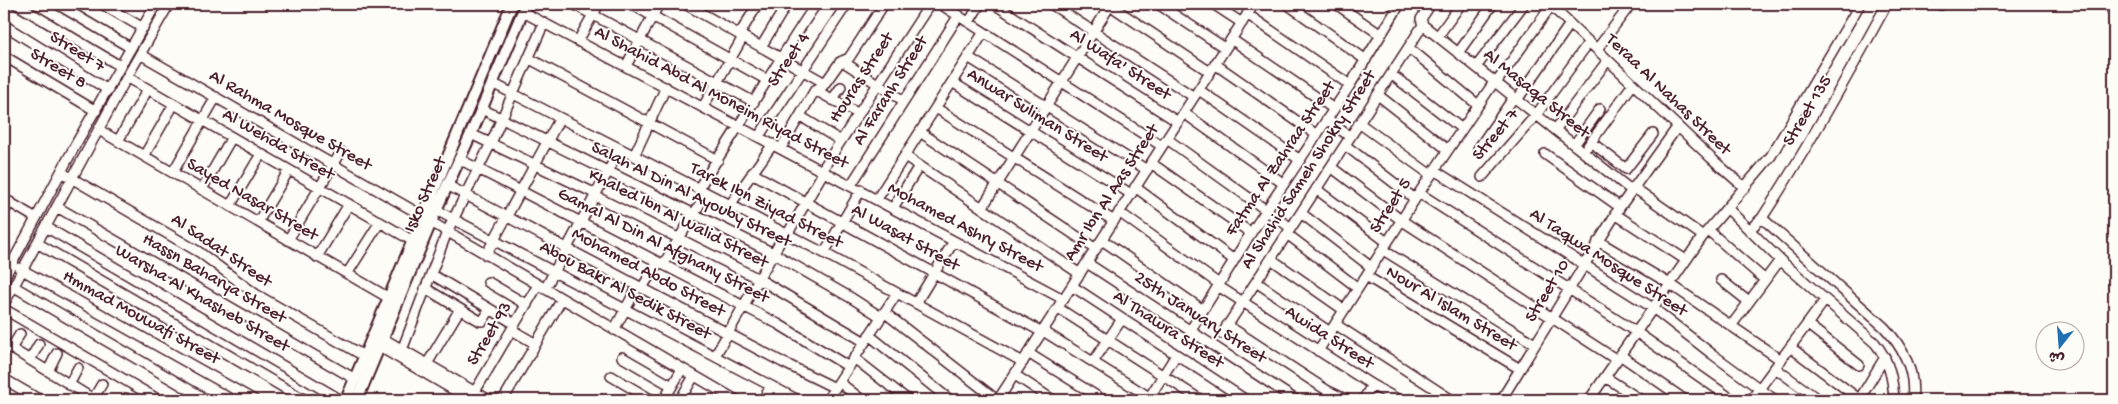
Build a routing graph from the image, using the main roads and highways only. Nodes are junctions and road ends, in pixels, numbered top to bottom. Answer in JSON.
{"nodes":[{"id":1,"x":512,"y":4,"type":"edge"},
{"id":2,"x":525,"y":8,"type":"edge"},
{"id":3,"x":427,"y":219,"type":"junction"},
{"id":4,"x":376,"y":340,"type":"junction"},
{"id":5,"x":346,"y":400,"type":"edge"},
{"id":6,"x":357,"y":400,"type":"edge"}],
"edges":[{"from":1,"to":3,"type":"main road","name":"Isko Street"},
{"from":2,"to":3,"type":"main road","name":"Isko Street"},
{"from":3,"to":4,"type":"main road","name":"Isko Street"},
{"from":3,"to":4,"type":"main road","name":"Isko Street"},
{"from":4,"to":5,"type":"main road","name":"Isko Street"},
{"from":4,"to":6,"type":"main road","name":"Isko Street"}]}
